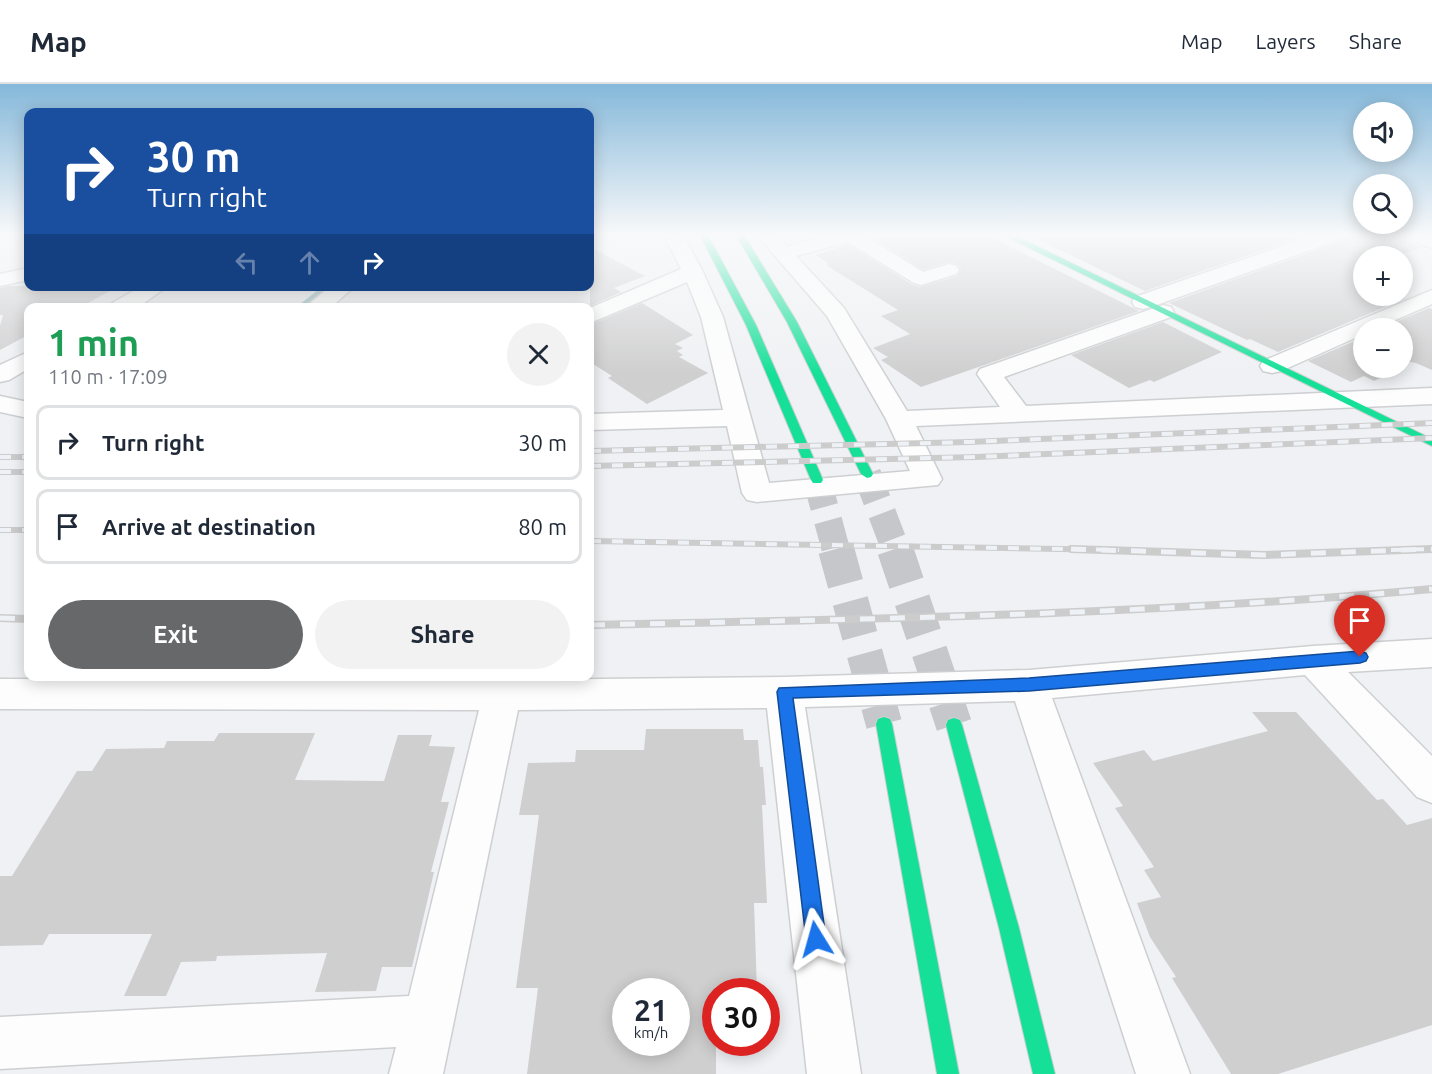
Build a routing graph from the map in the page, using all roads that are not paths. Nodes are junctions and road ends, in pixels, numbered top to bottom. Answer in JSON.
{"nodes":[{"id":1,"x":671,"y":281,"type":"edge"},
{"id":2,"x":697,"y":281,"type":"edge"},
{"id":3,"x":731,"y":281,"type":"edge"},
{"id":4,"x":767,"y":281,"type":"edge"},
{"id":5,"x":807,"y":281,"type":"edge"},
{"id":6,"x":1100,"y":281,"type":"edge"},
{"id":7,"x":1219,"y":281,"type":"edge"},
{"id":8,"x":149,"y":291,"type":"edge"},
{"id":9,"x":338,"y":291,"type":"edge"},
{"id":10,"x":1432,"y":296,"type":"edge"},
{"id":11,"x":129,"y":303,"type":"edge"},
{"id":12,"x":322,"y":303,"type":"edge"},
{"id":13,"x":1153,"y":307,"type":"junction"},
{"id":14,"x":594,"y":314,"type":"edge"},
{"id":15,"x":24,"y":361,"type":"edge"},
{"id":16,"x":1272,"y":366,"type":"junction"},
{"id":17,"x":0,"y":375,"type":"edge"},
{"id":18,"x":0,"y":385,"type":"edge"},
{"id":19,"x":24,"y":388,"type":"edge"},
{"id":20,"x":1432,"y":396,"type":"edge"},
{"id":21,"x":1343,"y":401,"type":"junction"},
{"id":22,"x":0,"y":404,"type":"edge"},
{"id":23,"x":24,"y":409,"type":"edge"},
{"id":24,"x":1019,"y":414,"type":"junction"},
{"id":25,"x":737,"y":418,"type":"junction"},
{"id":26,"x":899,"y":418,"type":"junction"},
{"id":27,"x":594,"y":422,"type":"edge"},
{"id":28,"x":1432,"y":442,"type":"edge"},
{"id":29,"x":867,"y":474,"type":"tunnel mouth"},
{"id":30,"x":817,"y":480,"type":"tunnel mouth"},
{"id":31,"x":1432,"y":653,"type":"edge"},
{"id":32,"x":1312,"y":660,"type":"junction"},
{"id":33,"x":1029,"y":685,"type":"junction"},
{"id":34,"x":784,"y":692,"type":"junction"},
{"id":35,"x":0,"y":694,"type":"edge"},
{"id":36,"x":502,"y":695,"type":"junction"},
{"id":37,"x":884,"y":724,"type":"tunnel mouth"},
{"id":38,"x":954,"y":725,"type":"tunnel mouth"},
{"id":39,"x":1432,"y":784,"type":"edge"},
{"id":40,"x":428,"y":1020,"type":"junction"},
{"id":41,"x":0,"y":1043,"type":"edge"},
{"id":42,"x":416,"y":1074,"type":"edge"},
{"id":43,"x":834,"y":1074,"type":"edge"},
{"id":44,"x":948,"y":1074,"type":"edge"},
{"id":45,"x":1044,"y":1074,"type":"edge"},
{"id":46,"x":1162,"y":1074,"type":"edge"}],
"edges":[{"from":1,"to":14,"type":"street"},
{"from":2,"to":25,"type":"street"},
{"from":3,"to":30,"type":"street"},
{"from":4,"to":29,"type":"street"},
{"from":5,"to":26,"type":"street"},
{"from":6,"to":13,"type":"street"},
{"from":7,"to":13,"type":"street"},
{"from":8,"to":11,"type":"street"},
{"from":9,"to":12,"type":"street"},
{"from":10,"to":16,"type":"street"},
{"from":13,"to":16,"type":"street"},
{"from":13,"to":24,"type":"street"},
{"from":15,"to":17,"type":"street"},
{"from":16,"to":21,"type":"street"},
{"from":18,"to":19,"type":"street"},
{"from":20,"to":21,"type":"street"},
{"from":21,"to":24,"type":"street"},
{"from":21,"to":28,"type":"street"},
{"from":22,"to":23,"type":"street"},
{"from":24,"to":26,"type":"street"},
{"from":25,"to":26,"type":"street"},
{"from":25,"to":27,"type":"street"},
{"from":31,"to":32,"type":"street"},
{"from":32,"to":33,"type":"street"},
{"from":32,"to":39,"type":"street"},
{"from":33,"to":34,"type":"street"},
{"from":33,"to":46,"type":"street"},
{"from":34,"to":36,"type":"street"},
{"from":34,"to":43,"type":"street"},
{"from":35,"to":36,"type":"street"},
{"from":36,"to":40,"type":"street"},
{"from":37,"to":44,"type":"street"},
{"from":38,"to":45,"type":"street"},
{"from":40,"to":41,"type":"street"},
{"from":40,"to":42,"type":"street"}]}
